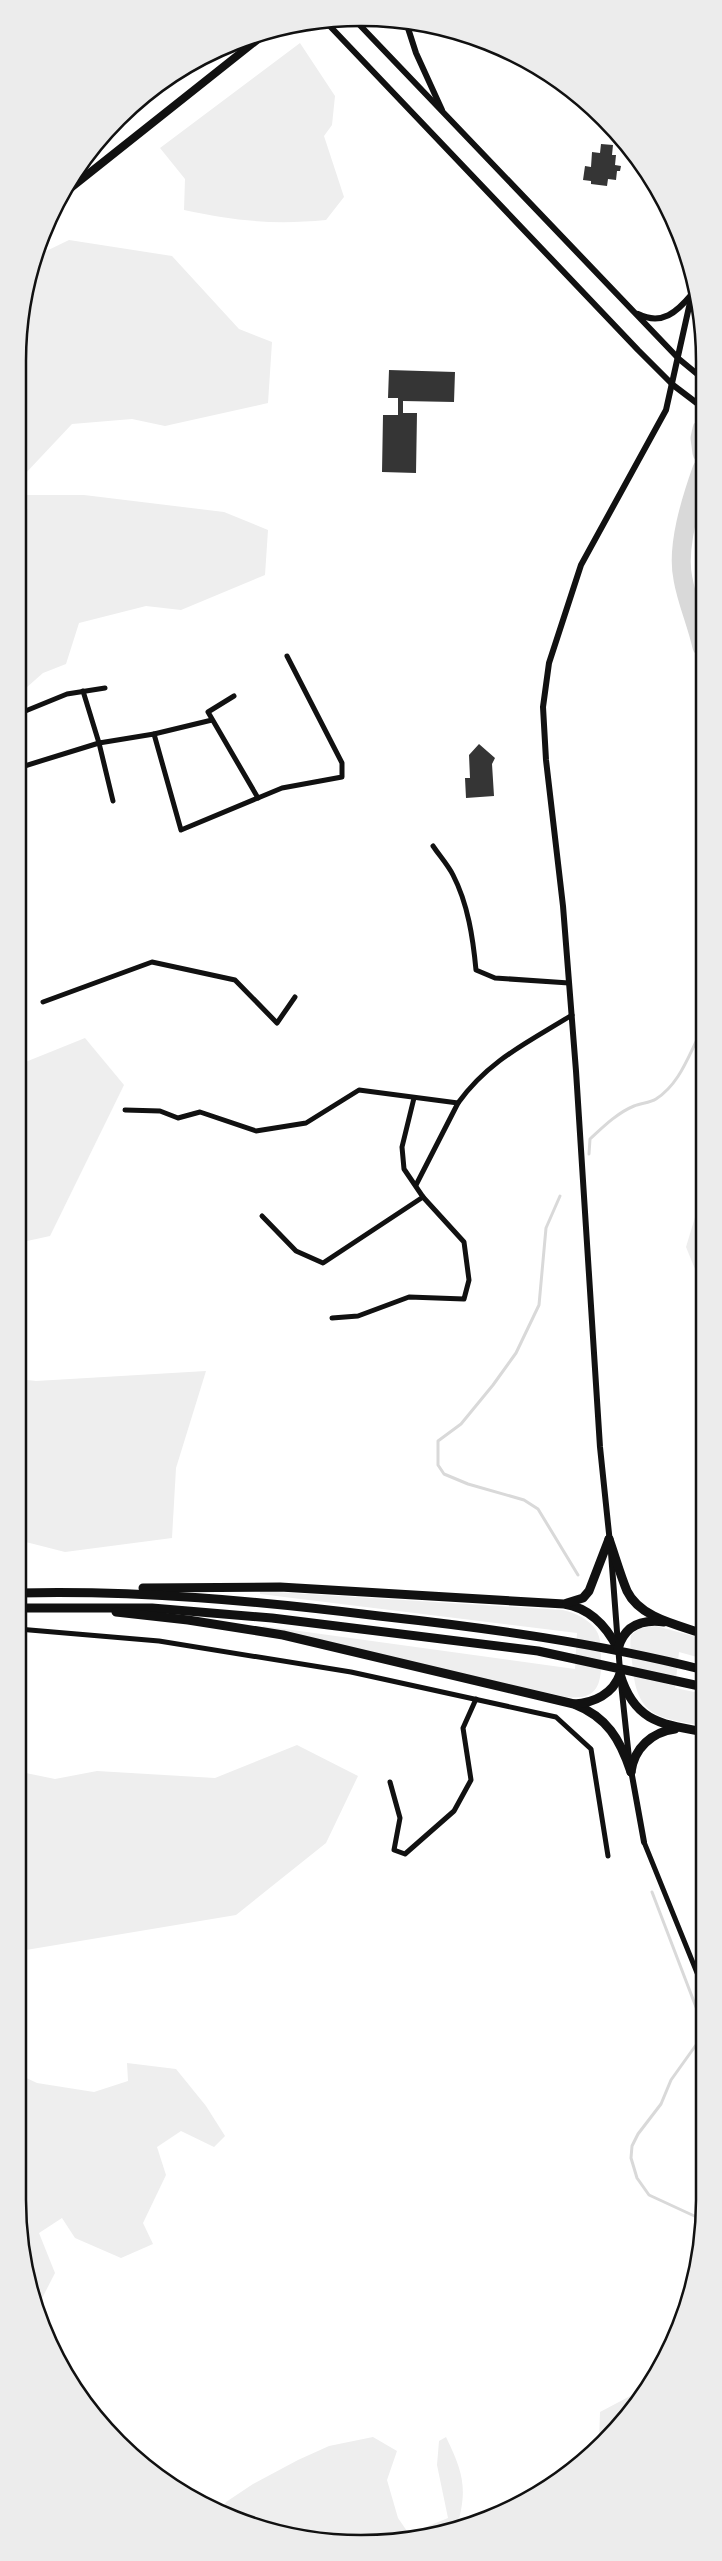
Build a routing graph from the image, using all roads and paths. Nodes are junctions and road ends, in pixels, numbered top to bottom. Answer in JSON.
{"nodes":[{"id":1,"x":360,"y":26,"type":"edge"},
{"id":2,"x":331,"y":28,"type":"edge"},
{"id":3,"x":408,"y":30,"type":"edge"},
{"id":4,"x":253,"y":44,"type":"edge"},
{"id":5,"x":444,"y":116,"type":"junction"},
{"id":6,"x":79,"y":181,"type":"edge"},
{"id":7,"x":689,"y":296,"type":"edge"},
{"id":8,"x":690,"y":303,"type":"edge"},
{"id":9,"x":633,"y":312,"type":"junction"},
{"id":10,"x":679,"y":359,"type":"junction"},
{"id":11,"x":696,"y":373,"type":"edge"},
{"id":12,"x":673,"y":385,"type":"junction"},
{"id":13,"x":696,"y":403,"type":"edge"},
{"id":14,"x":287,"y":656,"type":"dead end"},
{"id":15,"x":105,"y":688,"type":"dead end"},
{"id":16,"x":83,"y":692,"type":"junction"},
{"id":17,"x":234,"y":696,"type":"dead end"},
{"id":18,"x":26,"y":711,"type":"edge"},
{"id":19,"x":212,"y":720,"type":"junction"},
{"id":20,"x":154,"y":734,"type":"junction"},
{"id":21,"x":99,"y":743,"type":"junction"},
{"id":22,"x":26,"y":766,"type":"edge"},
{"id":23,"x":258,"y":798,"type":"junction"},
{"id":24,"x":113,"y":801,"type":"dead end"},
{"id":25,"x":433,"y":846,"type":"dead end"},
{"id":26,"x":569,"y":983,"type":"junction"},
{"id":27,"x":295,"y":997,"type":"dead end"},
{"id":28,"x":43,"y":1002,"type":"dead end"},
{"id":29,"x":572,"y":1015,"type":"junction"},
{"id":30,"x":414,"y":1098,"type":"junction"},
{"id":31,"x":458,"y":1103,"type":"junction"},
{"id":32,"x":125,"y":1110,"type":"dead end"},
{"id":33,"x":416,"y":1185,"type":"junction"},
{"id":34,"x":424,"y":1197,"type":"junction"},
{"id":35,"x":262,"y":1216,"type":"dead end"},
{"id":36,"x":332,"y":1318,"type":"dead end"},
{"id":37,"x":609,"y":1539,"type":"junction"},
{"id":38,"x":26,"y":1593,"type":"edge"},
{"id":39,"x":26,"y":1593,"type":"edge"},
{"id":40,"x":564,"y":1604,"type":"junction"},
{"id":41,"x":46,"y":1607,"type":"junction"},
{"id":42,"x":26,"y":1608,"type":"edge"},
{"id":43,"x":670,"y":1622,"type":"junction"},
{"id":44,"x":26,"y":1630,"type":"edge"},
{"id":45,"x":696,"y":1631,"type":"edge"},
{"id":46,"x":618,"y":1649,"type":"junction"},
{"id":47,"x":696,"y":1668,"type":"edge"},
{"id":48,"x":620,"y":1674,"type":"junction"},
{"id":49,"x":696,"y":1685,"type":"edge"},
{"id":50,"x":476,"y":1699,"type":"junction"},
{"id":51,"x":574,"y":1704,"type":"junction"},
{"id":52,"x":681,"y":1728,"type":"junction"},
{"id":53,"x":696,"y":1731,"type":"edge"},
{"id":54,"x":631,"y":1772,"type":"junction"},
{"id":55,"x":390,"y":1782,"type":"dead end"},
{"id":56,"x":644,"y":1842,"type":"joint"},
{"id":57,"x":608,"y":1856,"type":"dead end"},
{"id":58,"x":696,"y":1970,"type":"edge"}],
"edges":[{"from":1,"to":5,"type":"street"},
{"from":2,"to":12,"type":"street"},
{"from":3,"to":5,"type":"street"},
{"from":4,"to":6,"type":"main road"},
{"from":5,"to":9,"type":"street"},
{"from":7,"to":9,"type":"street"},
{"from":8,"to":10,"type":"street"},
{"from":9,"to":10,"type":"street"},
{"from":10,"to":11,"type":"street"},
{"from":10,"to":12,"type":"street"},
{"from":12,"to":13,"type":"street"},
{"from":12,"to":26,"type":"street"},
{"from":14,"to":23,"type":"street"},
{"from":15,"to":16,"type":"street"},
{"from":16,"to":18,"type":"street"},
{"from":16,"to":21,"type":"street"},
{"from":17,"to":19,"type":"street"},
{"from":19,"to":20,"type":"street"},
{"from":19,"to":23,"type":"street"},
{"from":20,"to":21,"type":"street"},
{"from":20,"to":23,"type":"street"},
{"from":21,"to":22,"type":"street"},
{"from":21,"to":24,"type":"street"},
{"from":25,"to":26,"type":"street"},
{"from":26,"to":29,"type":"street"},
{"from":27,"to":28,"type":"street"},
{"from":29,"to":31,"type":"street"},
{"from":29,"to":37,"type":"street"},
{"from":30,"to":31,"type":"street"},
{"from":30,"to":32,"type":"street"},
{"from":30,"to":33,"type":"street"},
{"from":31,"to":33,"type":"street"},
{"from":33,"to":34,"type":"street"},
{"from":34,"to":35,"type":"street"},
{"from":34,"to":36,"type":"street"},
{"from":37,"to":40,"type":"highway"},
{"from":37,"to":43,"type":"highway"},
{"from":37,"to":46,"type":"street"},
{"from":38,"to":40,"type":"highway"},
{"from":39,"to":47,"type":"highway"},
{"from":40,"to":46,"type":"highway"},
{"from":41,"to":42,"type":"highway"},
{"from":41,"to":49,"type":"highway"},
{"from":41,"to":51,"type":"highway"},
{"from":43,"to":45,"type":"highway"},
{"from":43,"to":46,"type":"highway"},
{"from":44,"to":50,"type":"street"},
{"from":46,"to":48,"type":"street"},
{"from":48,"to":51,"type":"highway"},
{"from":48,"to":52,"type":"highway"},
{"from":48,"to":54,"type":"street"},
{"from":50,"to":55,"type":"street"},
{"from":50,"to":57,"type":"street"},
{"from":51,"to":54,"type":"highway"},
{"from":52,"to":53,"type":"highway"},
{"from":52,"to":54,"type":"highway"},
{"from":54,"to":56,"type":"street"},
{"from":56,"to":58,"type":"street"}]}
